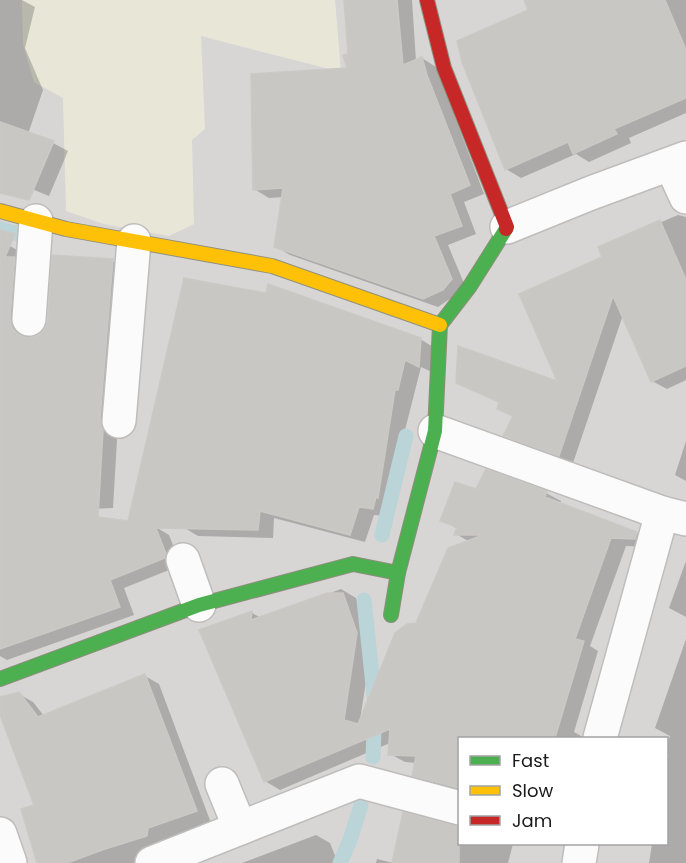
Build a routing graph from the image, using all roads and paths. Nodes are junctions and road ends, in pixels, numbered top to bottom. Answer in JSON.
{"nodes":[{"id":1,"x":428,"y":0,"type":"edge"},
{"id":2,"x":679,"y":161,"type":"edge"},
{"id":3,"x":686,"y":197,"type":"edge"},
{"id":4,"x":0,"y":211,"type":"edge"},
{"id":5,"x":36,"y":221,"type":"junction"},
{"id":6,"x":507,"y":227,"type":"junction"},
{"id":7,"x":134,"y":242,"type":"junction"},
{"id":8,"x":29,"y":319,"type":"dead end"},
{"id":9,"x":440,"y":325,"type":"junction"},
{"id":10,"x":119,"y":421,"type":"dead end"},
{"id":11,"x":435,"y":431,"type":"junction"},
{"id":12,"x":674,"y":516,"type":"edge"},
{"id":13,"x":183,"y":560,"type":"dead end"},
{"id":14,"x":398,"y":573,"type":"junction"},
{"id":15,"x":199,"y":605,"type":"junction"},
{"id":16,"x":391,"y":615,"type":"dead end"},
{"id":17,"x":0,"y":679,"type":"edge"},
{"id":18,"x":600,"y":737,"type":"edge"},
{"id":19,"x":222,"y":784,"type":"dead end"},
{"id":20,"x":458,"y":808,"type":"edge"},
{"id":21,"x":240,"y":828,"type":"junction"},
{"id":22,"x":0,"y":834,"type":"edge"},
{"id":23,"x":582,"y":845,"type":"edge"},
{"id":24,"x":10,"y":863,"type":"edge"},
{"id":25,"x":152,"y":863,"type":"edge"},
{"id":26,"x":579,"y":863,"type":"edge"}],
"edges":[{"from":1,"to":6,"type":"street"},
{"from":2,"to":3,"type":"street"},
{"from":2,"to":6,"type":"street"},
{"from":4,"to":5,"type":"street"},
{"from":5,"to":7,"type":"street"},
{"from":5,"to":8,"type":"street"},
{"from":6,"to":9,"type":"street"},
{"from":7,"to":9,"type":"street"},
{"from":7,"to":10,"type":"street"},
{"from":9,"to":11,"type":"street"},
{"from":11,"to":12,"type":"street"},
{"from":11,"to":14,"type":"street"},
{"from":12,"to":18,"type":"street"},
{"from":13,"to":15,"type":"street"},
{"from":14,"to":15,"type":"street"},
{"from":14,"to":16,"type":"street"},
{"from":15,"to":17,"type":"street"},
{"from":19,"to":21,"type":"street"},
{"from":20,"to":21,"type":"street"},
{"from":21,"to":25,"type":"street"},
{"from":22,"to":24,"type":"street"},
{"from":23,"to":26,"type":"street"}]}
